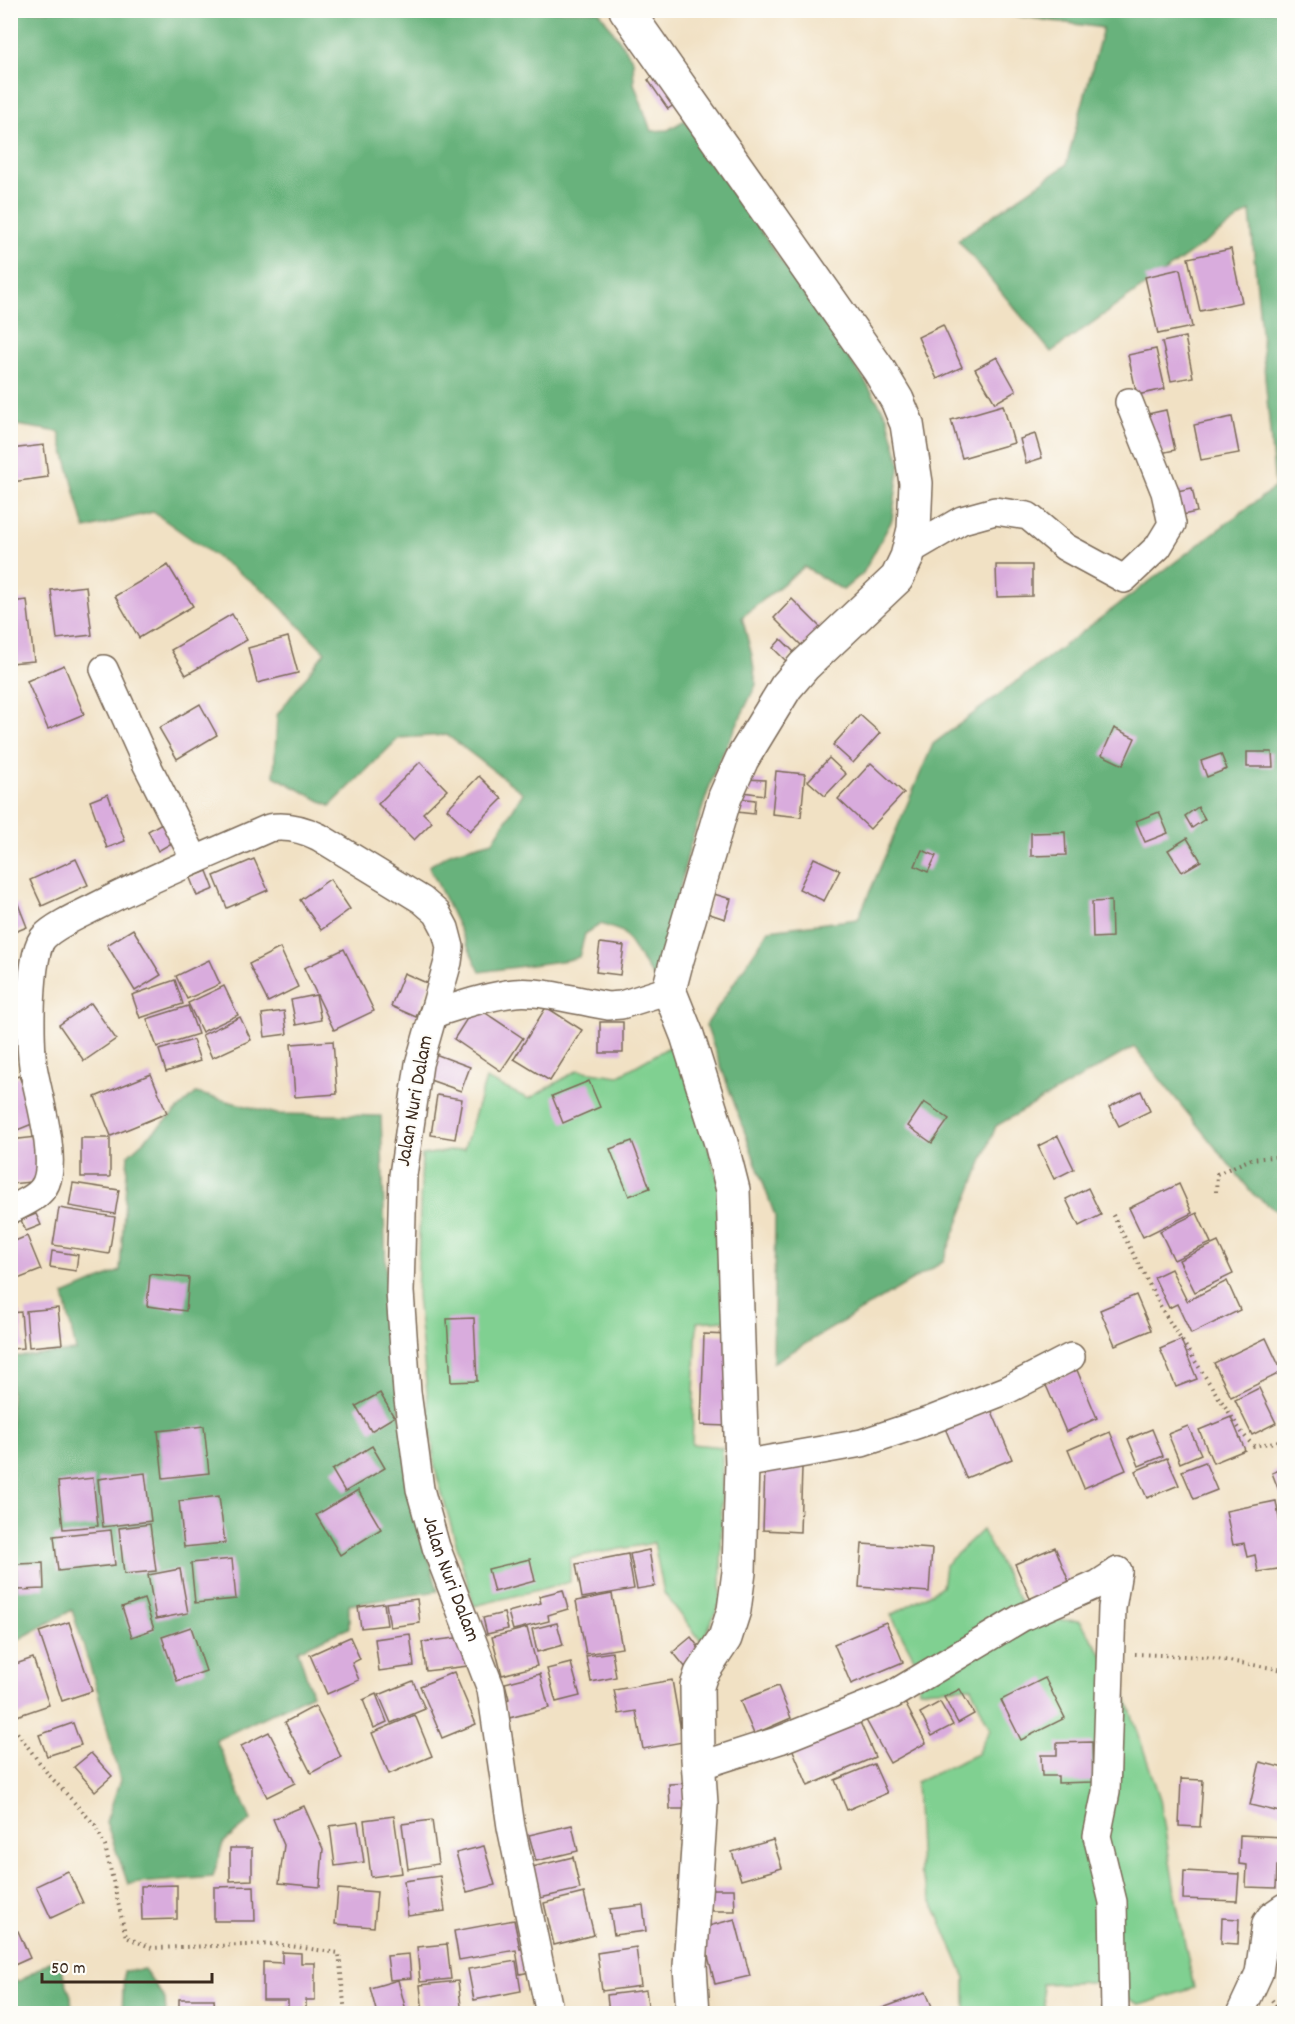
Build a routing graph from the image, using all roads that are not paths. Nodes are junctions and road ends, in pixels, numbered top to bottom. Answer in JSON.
{"nodes":[{"id":1,"x":626,"y":10,"type":"edge"},
{"id":2,"x":1129,"y":402,"type":"dead end"},
{"id":3,"x":909,"y":551,"type":"junction"},
{"id":4,"x":104,"y":669,"type":"dead end"},
{"id":5,"x":195,"y":860,"type":"junction"},
{"id":6,"x":669,"y":990,"type":"junction"},
{"id":7,"x":433,"y":1014,"type":"junction"},
{"id":8,"x":10,"y":1210,"type":"edge"},
{"id":9,"x":1071,"y":1357,"type":"dead end"},
{"id":10,"x":742,"y":1464,"type":"junction"},
{"id":11,"x":699,"y":1766,"type":"junction"},
{"id":12,"x":1284,"y":1907,"type":"edge"},
{"id":13,"x":550,"y":2013,"type":"edge"},
{"id":14,"x":693,"y":2013,"type":"edge"},
{"id":15,"x":1115,"y":2013,"type":"edge"},
{"id":16,"x":1240,"y":2013,"type":"edge"}],
"edges":[{"from":1,"to":3,"type":"main road"},
{"from":2,"to":3,"type":"street"},
{"from":3,"to":6,"type":"main road"},
{"from":4,"to":5,"type":"street"},
{"from":5,"to":7,"type":"street","name":"Jalan Nuri Dalam"},
{"from":5,"to":8,"type":"street","name":"Jalan Nuri Dalam"},
{"from":6,"to":7,"type":"street"},
{"from":6,"to":10,"type":"main road"},
{"from":7,"to":13,"type":"street","name":"Jalan Nuri Dalam"},
{"from":9,"to":10,"type":"street"},
{"from":10,"to":11,"type":"main road"},
{"from":11,"to":14,"type":"main road"},
{"from":11,"to":15,"type":"street"},
{"from":12,"to":16,"type":"street"}]}
